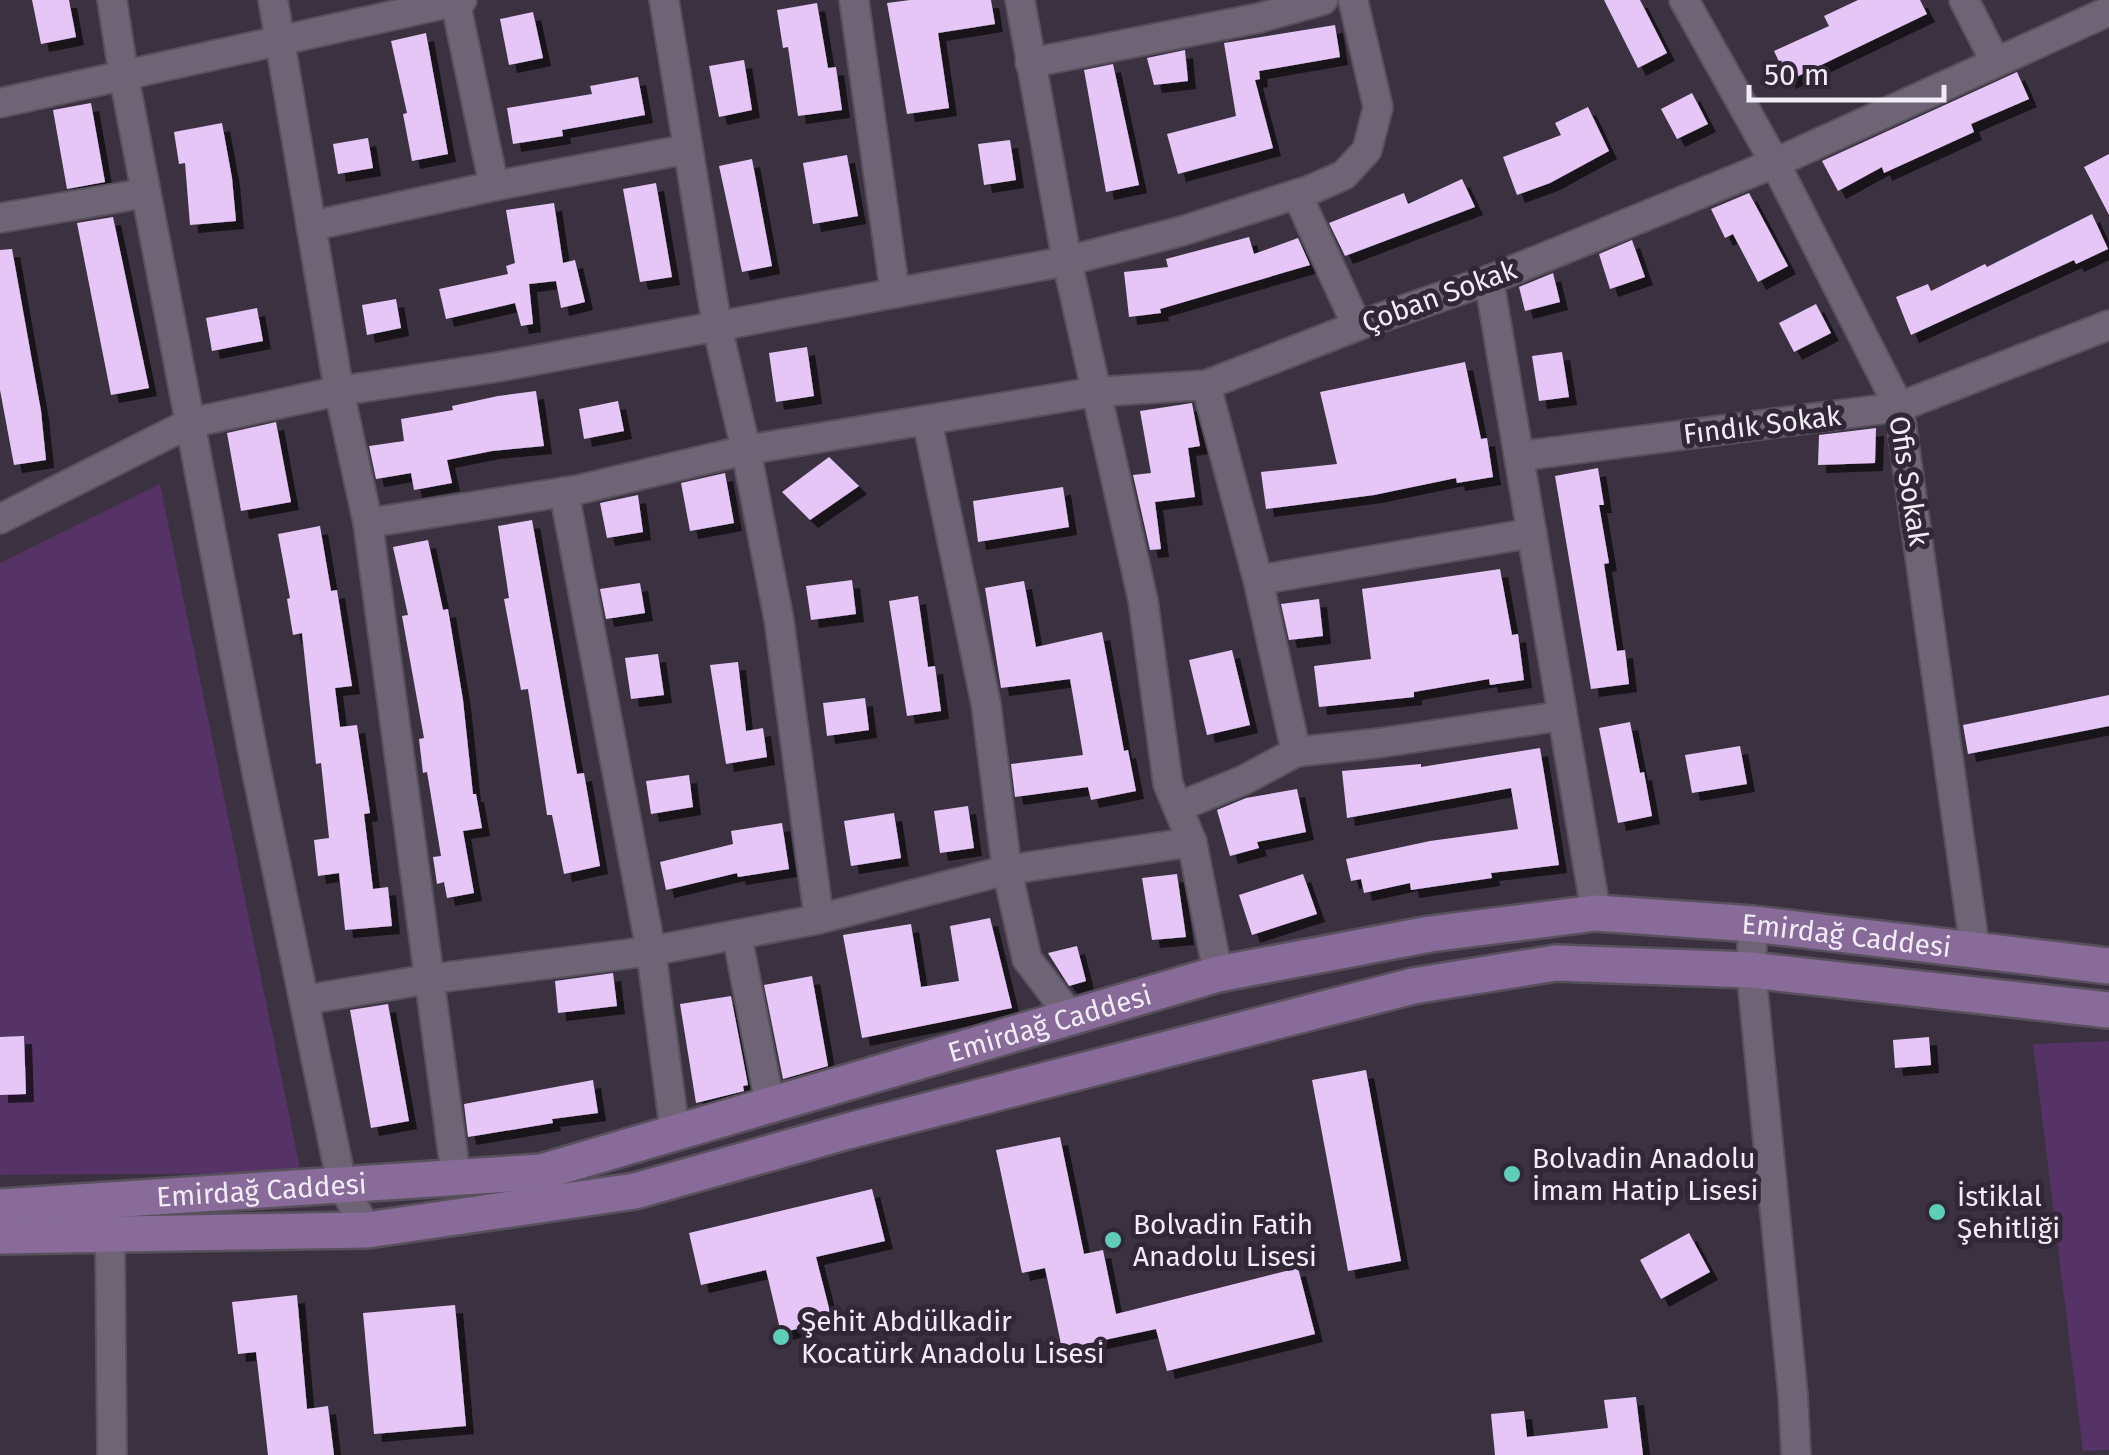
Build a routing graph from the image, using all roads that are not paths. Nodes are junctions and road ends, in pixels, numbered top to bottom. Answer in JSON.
{"nodes":[{"id":1,"x":112,"y":0,"type":"edge"},
{"id":2,"x":272,"y":0,"type":"edge"},
{"id":3,"x":457,"y":0,"type":"edge"},
{"id":4,"x":664,"y":0,"type":"edge"},
{"id":5,"x":854,"y":0,"type":"edge"},
{"id":6,"x":1020,"y":0,"type":"edge"},
{"id":7,"x":1323,"y":0,"type":"edge"},
{"id":8,"x":1352,"y":0,"type":"edge"},
{"id":9,"x":1684,"y":0,"type":"edge"},
{"id":10,"x":1964,"y":0,"type":"edge"},
{"id":11,"x":1257,"y":9,"type":"edge"},
{"id":12,"x":2109,"y":11,"type":"edge"},
{"id":13,"x":281,"y":41,"type":"junction"},
{"id":14,"x":1995,"y":61,"type":"junction"},
{"id":15,"x":1030,"y":63,"type":"junction"},
{"id":16,"x":124,"y":76,"type":"junction"},
{"id":17,"x":0,"y":103,"type":"edge"},
{"id":18,"x":688,"y":149,"type":"junction"},
{"id":19,"x":1775,"y":163,"type":"junction"},
{"id":20,"x":494,"y":186,"type":"junction"},
{"id":21,"x":146,"y":193,"type":"junction"},
{"id":22,"x":1298,"y":194,"type":"junction"},
{"id":23,"x":0,"y":218,"type":"edge"},
{"id":24,"x":312,"y":226,"type":"junction"},
{"id":25,"x":1067,"y":262,"type":"junction"},
{"id":26,"x":1490,"y":280,"type":"junction"},
{"id":27,"x":895,"y":293,"type":"junction"},
{"id":28,"x":2109,"y":325,"type":"edge"},
{"id":29,"x":717,"y":326,"type":"junction"},
{"id":30,"x":1357,"y":326,"type":"junction"},
{"id":31,"x":1206,"y":385,"type":"junction"},
{"id":32,"x":339,"y":391,"type":"junction"},
{"id":33,"x":1094,"y":392,"type":"junction"},
{"id":34,"x":1899,"y":407,"type":"junction"},
{"id":35,"x":927,"y":420,"type":"junction"},
{"id":36,"x":190,"y":423,"type":"junction"},
{"id":37,"x":746,"y":450,"type":"junction"},
{"id":38,"x":1521,"y":456,"type":"junction"},
{"id":39,"x":564,"y":492,"type":"junction"},
{"id":40,"x":1,"y":515,"type":"edge"},
{"id":41,"x":368,"y":523,"type":"junction"},
{"id":42,"x":1532,"y":533,"type":"junction"},
{"id":43,"x":1258,"y":580,"type":"junction"},
{"id":44,"x":1561,"y":716,"type":"junction"},
{"id":45,"x":1296,"y":752,"type":"junction"},
{"id":46,"x":1178,"y":807,"type":"junction"},
{"id":47,"x":1192,"y":842,"type":"junction"},
{"id":48,"x":1007,"y":870,"type":"junction"},
{"id":49,"x":1596,"y":912,"type":"junction"},
{"id":50,"x":819,"y":919,"type":"junction"},
{"id":51,"x":1753,"y":924,"type":"junction"},
{"id":52,"x":737,"y":934,"type":"junction"},
{"id":53,"x":1975,"y":950,"type":"junction"},
{"id":54,"x":651,"y":951,"type":"junction"},
{"id":55,"x":2109,"y":966,"type":"edge"},
{"id":56,"x":1751,"y":970,"type":"junction"},
{"id":57,"x":1218,"y":974,"type":"junction"},
{"id":58,"x":429,"y":979,"type":"junction"},
{"id":59,"x":304,"y":1000,"type":"junction"},
{"id":60,"x":2109,"y":1010,"type":"edge"},
{"id":61,"x":1071,"y":1017,"type":"junction"},
{"id":62,"x":770,"y":1105,"type":"junction"},
{"id":63,"x":675,"y":1132,"type":"junction"},
{"id":64,"x":456,"y":1178,"type":"junction"},
{"id":65,"x":342,"y":1185,"type":"junction"},
{"id":66,"x":0,"y":1206,"type":"edge"},
{"id":67,"x":367,"y":1230,"type":"junction"},
{"id":68,"x":110,"y":1235,"type":"junction"},
{"id":69,"x":0,"y":1236,"type":"edge"},
{"id":70,"x":112,"y":1455,"type":"edge"},
{"id":71,"x":1796,"y":1455,"type":"edge"}],
"edges":[{"from":1,"to":16,"type":"street"},
{"from":2,"to":13,"type":"street"},
{"from":3,"to":13,"type":"street"},
{"from":3,"to":20,"type":"street"},
{"from":4,"to":18,"type":"street"},
{"from":5,"to":27,"type":"street"},
{"from":6,"to":15,"type":"street"},
{"from":7,"to":11,"type":"street"},
{"from":8,"to":22,"type":"street"},
{"from":9,"to":19,"type":"street","name":"Ofis Sokak"},
{"from":10,"to":14,"type":"street"},
{"from":11,"to":15,"type":"street"},
{"from":12,"to":14,"type":"street","name":"Çoban Sokak"},
{"from":13,"to":16,"type":"street"},
{"from":13,"to":24,"type":"street"},
{"from":14,"to":19,"type":"street","name":"Çoban Sokak"},
{"from":15,"to":25,"type":"street"},
{"from":16,"to":17,"type":"street"},
{"from":16,"to":21,"type":"street"},
{"from":18,"to":20,"type":"street"},
{"from":18,"to":29,"type":"street"},
{"from":19,"to":26,"type":"street","name":"Çoban Sokak"},
{"from":19,"to":34,"type":"street","name":"Ofis Sokak"},
{"from":20,"to":24,"type":"street"},
{"from":21,"to":23,"type":"street"},
{"from":21,"to":36,"type":"street"},
{"from":22,"to":25,"type":"street"},
{"from":22,"to":30,"type":"street"},
{"from":24,"to":32,"type":"street"},
{"from":25,"to":27,"type":"street"},
{"from":25,"to":33,"type":"street"},
{"from":26,"to":30,"type":"street","name":"Çoban Sokak"},
{"from":26,"to":38,"type":"street"},
{"from":27,"to":29,"type":"street"},
{"from":28,"to":34,"type":"street","name":"Fındık Sokak"},
{"from":29,"to":32,"type":"street"},
{"from":29,"to":37,"type":"street"},
{"from":30,"to":31,"type":"street","name":"Çoban Sokak"},
{"from":31,"to":33,"type":"street","name":"Çoban Sokak"},
{"from":31,"to":43,"type":"street"},
{"from":32,"to":36,"type":"street"},
{"from":32,"to":41,"type":"street"},
{"from":33,"to":35,"type":"street","name":"Çoban Sokak"},
{"from":33,"to":46,"type":"street"},
{"from":34,"to":38,"type":"street","name":"Fındık Sokak"},
{"from":34,"to":53,"type":"street","name":"Ofis Sokak"},
{"from":35,"to":37,"type":"street","name":"Çoban Sokak"},
{"from":35,"to":48,"type":"street"},
{"from":36,"to":40,"type":"street"},
{"from":36,"to":59,"type":"street"},
{"from":37,"to":39,"type":"street","name":"Çoban Sokak"},
{"from":37,"to":50,"type":"street"},
{"from":38,"to":42,"type":"street"},
{"from":39,"to":41,"type":"street","name":"Çoban Sokak"},
{"from":39,"to":54,"type":"street"},
{"from":41,"to":58,"type":"street"},
{"from":42,"to":43,"type":"street"},
{"from":42,"to":44,"type":"street"},
{"from":43,"to":45,"type":"street"},
{"from":44,"to":45,"type":"street"},
{"from":44,"to":49,"type":"street"},
{"from":45,"to":46,"type":"street"},
{"from":46,"to":47,"type":"street"},
{"from":47,"to":48,"type":"street"},
{"from":47,"to":57,"type":"street"},
{"from":48,"to":50,"type":"street"},
{"from":48,"to":61,"type":"street"},
{"from":49,"to":51,"type":"main road","name":"Emirdağ Caddesi"},
{"from":49,"to":57,"type":"main road","name":"Emirdağ Caddesi"},
{"from":50,"to":52,"type":"street"},
{"from":51,"to":53,"type":"main road","name":"Emirdağ Caddesi"},
{"from":51,"to":56,"type":"street"},
{"from":52,"to":54,"type":"street"},
{"from":52,"to":62,"type":"street"},
{"from":53,"to":55,"type":"main road","name":"Emirdağ Caddesi"},
{"from":54,"to":58,"type":"street"},
{"from":54,"to":63,"type":"street"},
{"from":56,"to":60,"type":"main road","name":"Emirdağ Caddesi"},
{"from":56,"to":67,"type":"main road","name":"Emirdağ Caddesi"},
{"from":56,"to":71,"type":"street"},
{"from":57,"to":61,"type":"main road","name":"Emirdağ Caddesi"},
{"from":58,"to":59,"type":"street"},
{"from":58,"to":64,"type":"street"},
{"from":59,"to":65,"type":"street"},
{"from":61,"to":62,"type":"main road","name":"Emirdağ Caddesi"},
{"from":62,"to":63,"type":"main road","name":"Emirdağ Caddesi"},
{"from":63,"to":64,"type":"main road","name":"Emirdağ Caddesi"},
{"from":64,"to":65,"type":"main road","name":"Emirdağ Caddesi"},
{"from":65,"to":66,"type":"main road","name":"Emirdağ Caddesi"},
{"from":65,"to":67,"type":"street"},
{"from":67,"to":68,"type":"main road","name":"Emirdağ Caddesi"},
{"from":68,"to":69,"type":"main road","name":"Emirdağ Caddesi"},
{"from":68,"to":70,"type":"street"}]}
